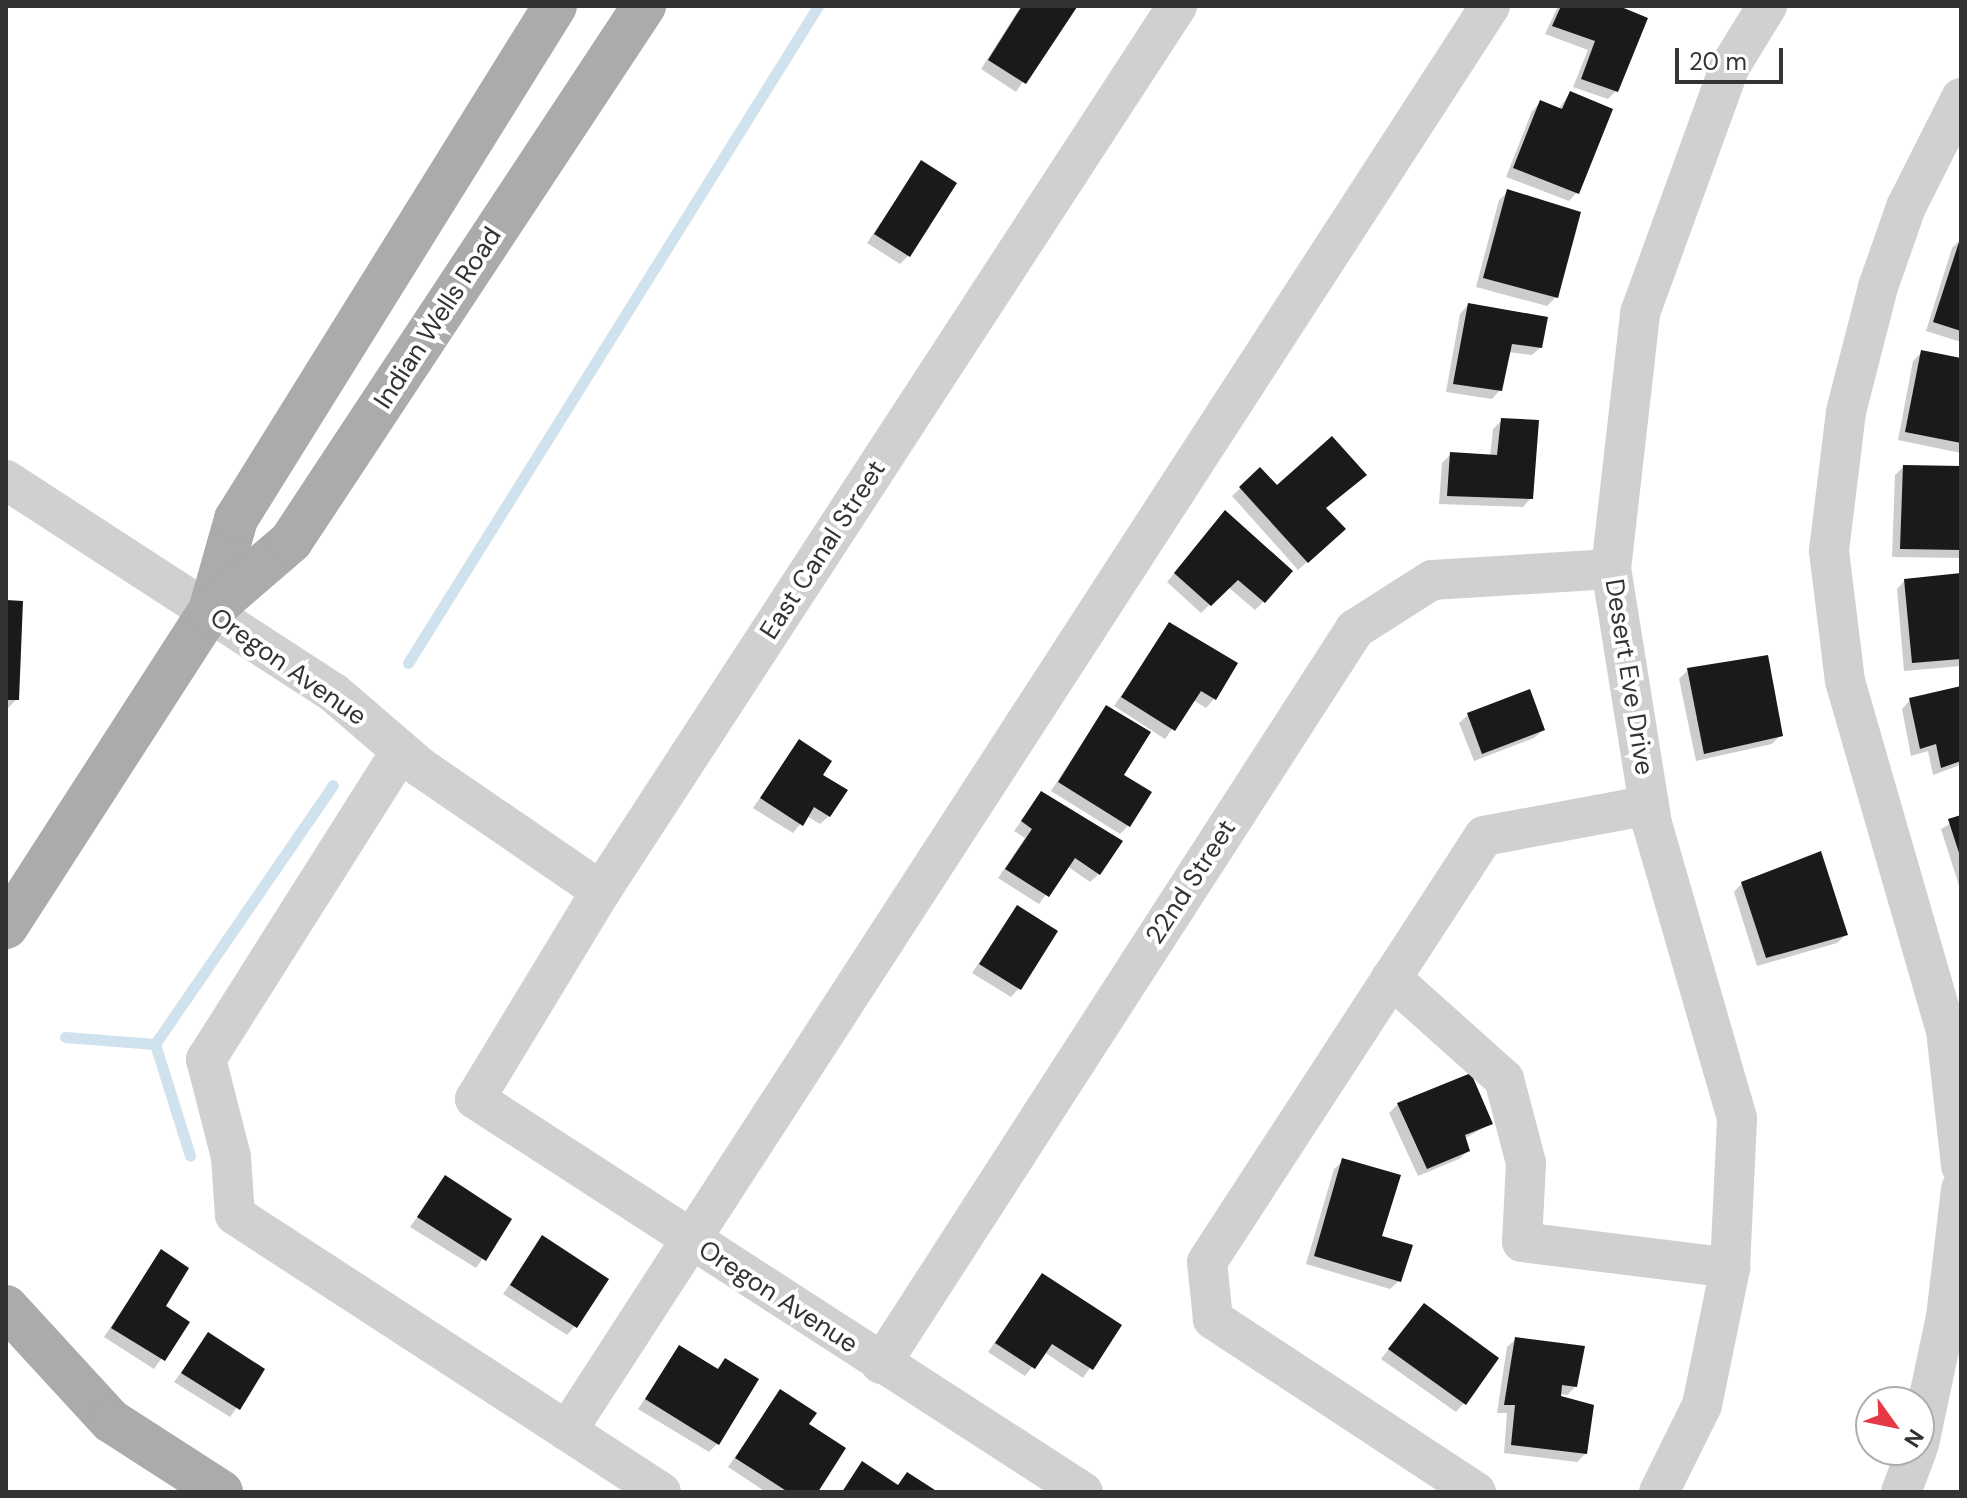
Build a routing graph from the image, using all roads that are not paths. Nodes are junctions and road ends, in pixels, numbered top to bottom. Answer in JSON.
{"nodes":[{"id":1,"x":555,"y":6,"type":"edge"},
{"id":2,"x":644,"y":6,"type":"edge"},
{"id":3,"x":1177,"y":6,"type":"edge"},
{"id":4,"x":1490,"y":6,"type":"edge"},
{"id":5,"x":1767,"y":6,"type":"edge"},
{"id":6,"x":1961,"y":98,"type":"edge"},
{"id":7,"x":6,"y":480,"type":"edge"},
{"id":8,"x":1611,"y":569,"type":"junction"},
{"id":9,"x":210,"y":611,"type":"junction"},
{"id":10,"x":401,"y":751,"type":"junction"},
{"id":11,"x":1649,"y":805,"type":"junction"},
{"id":12,"x":601,"y":891,"type":"junction"},
{"id":13,"x":6,"y":927,"type":"edge"},
{"id":14,"x":1391,"y":978,"type":"junction"},
{"id":15,"x":475,"y":1099,"type":"joint"},
{"id":16,"x":1961,"y":1166,"type":"edge"},
{"id":17,"x":1961,"y":1189,"type":"edge"},
{"id":18,"x":692,"y":1241,"type":"junction"},
{"id":19,"x":1730,"y":1268,"type":"junction"},
{"id":20,"x":6,"y":1307,"type":"edge"},
{"id":21,"x":881,"y":1364,"type":"junction"},
{"id":22,"x":1931,"y":1386,"type":"edge"},
{"id":23,"x":567,"y":1431,"type":"junction"},
{"id":24,"x":1911,"y":1466,"type":"edge"},
{"id":25,"x":221,"y":1492,"type":"edge"},
{"id":26,"x":661,"y":1492,"type":"edge"},
{"id":27,"x":1083,"y":1492,"type":"edge"},
{"id":28,"x":1476,"y":1492,"type":"edge"},
{"id":29,"x":1659,"y":1492,"type":"edge"},
{"id":30,"x":1901,"y":1492,"type":"edge"}],
"edges":[{"from":1,"to":9,"type":"main road","name":"Indian Wells Road"},
{"from":2,"to":9,"type":"main road","name":"Indian Wells Road"},
{"from":3,"to":12,"type":"street","name":"East Canal Street"},
{"from":4,"to":18,"type":"street"},
{"from":5,"to":8,"type":"street","name":"Desert Eve Drive"},
{"from":6,"to":16,"type":"street"},
{"from":7,"to":9,"type":"street","name":"Oregon Avenue"},
{"from":8,"to":11,"type":"street","name":"Desert Eve Drive"},
{"from":8,"to":21,"type":"street","name":"22nd Street"},
{"from":9,"to":10,"type":"street","name":"Oregon Avenue"},
{"from":9,"to":13,"type":"main road","name":"Indian Wells Road"},
{"from":10,"to":12,"type":"street","name":"Oregon Avenue"},
{"from":10,"to":23,"type":"street"},
{"from":11,"to":14,"type":"street"},
{"from":11,"to":19,"type":"street","name":"Desert Eve Drive"},
{"from":12,"to":15,"type":"street","name":"East Canal Street"},
{"from":14,"to":19,"type":"street"},
{"from":14,"to":28,"type":"street"},
{"from":15,"to":18,"type":"street","name":"Oregon Avenue"},
{"from":17,"to":22,"type":"street"},
{"from":18,"to":21,"type":"street","name":"Oregon Avenue"},
{"from":18,"to":23,"type":"street"},
{"from":19,"to":29,"type":"street","name":"Desert Eve Drive"},
{"from":20,"to":25,"type":"main road"},
{"from":21,"to":27,"type":"street","name":"Oregon Avenue"},
{"from":23,"to":26,"type":"street"},
{"from":24,"to":30,"type":"street"}]}
